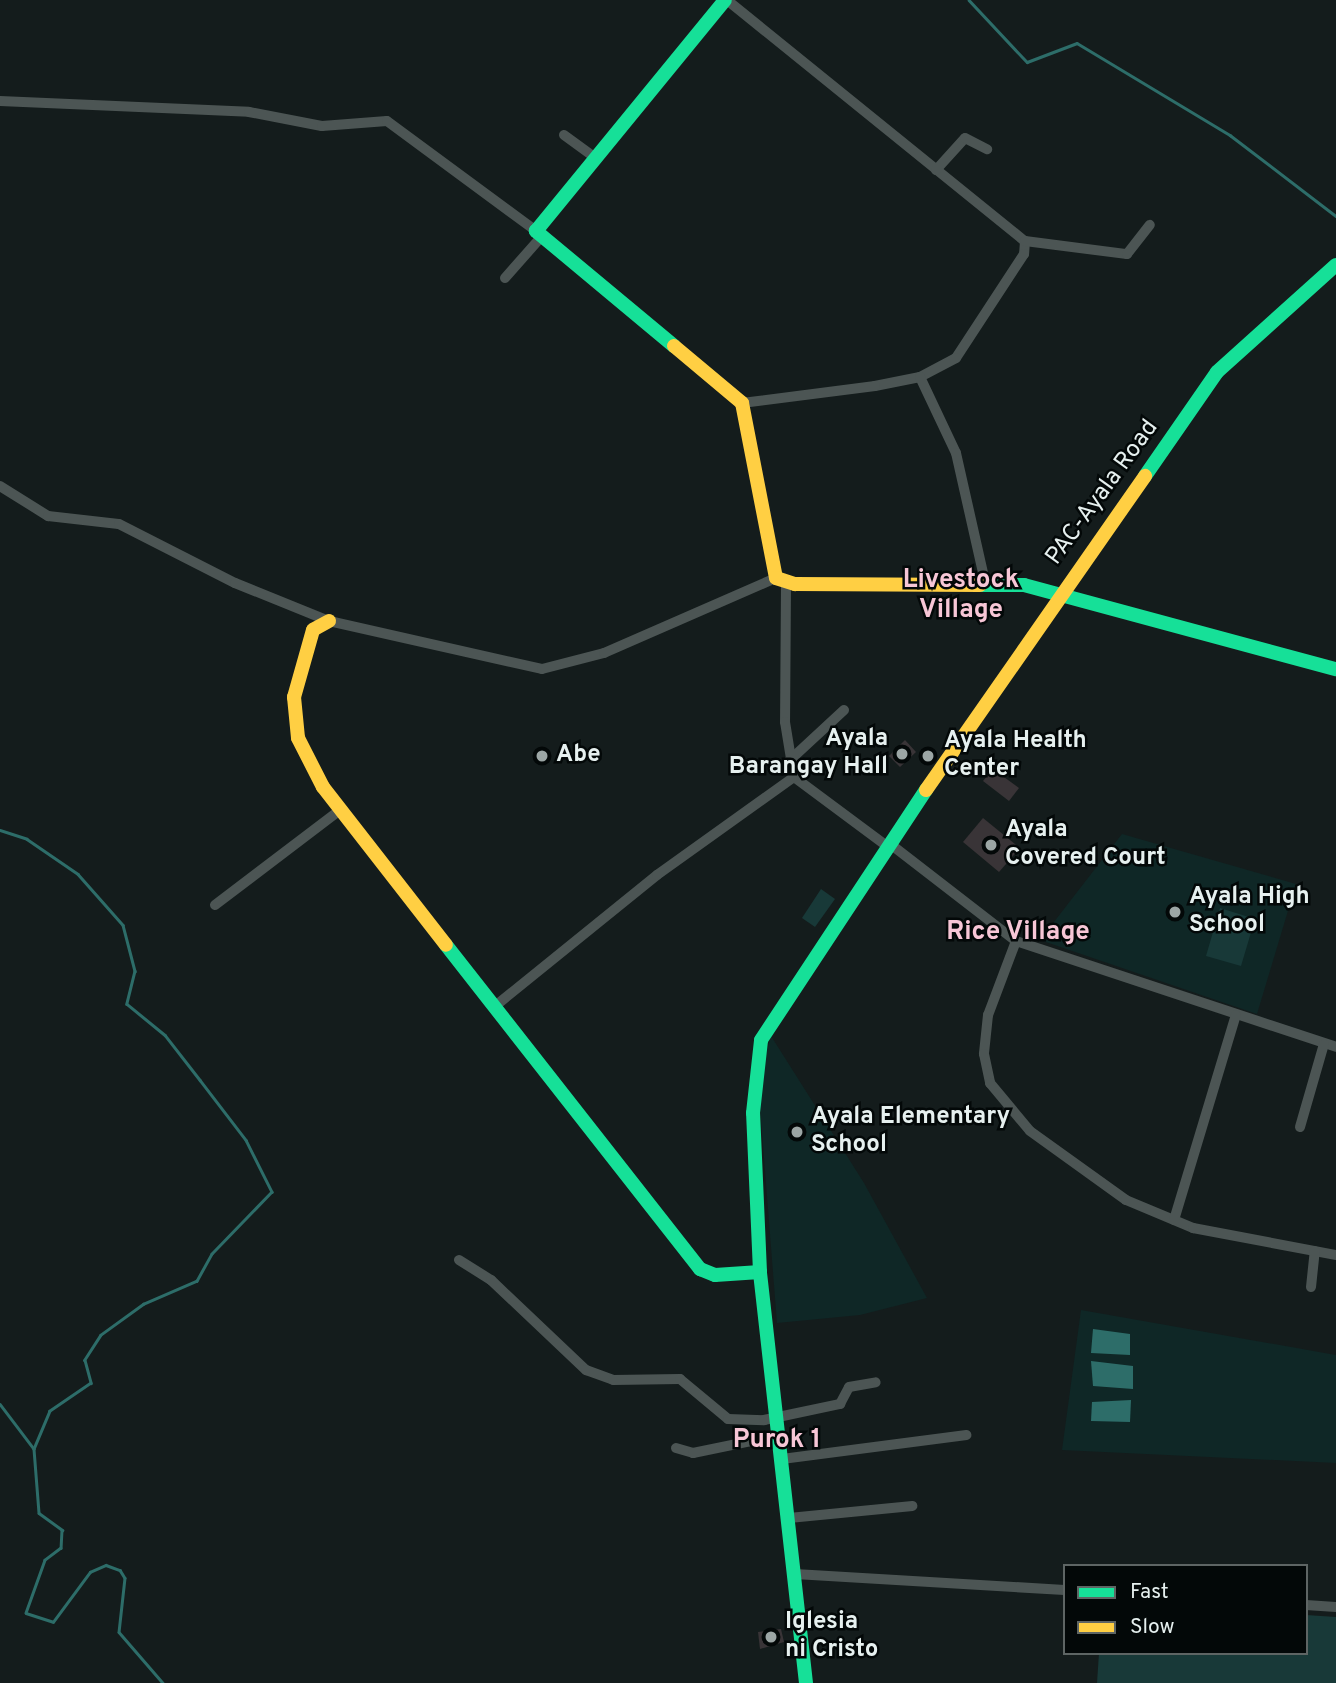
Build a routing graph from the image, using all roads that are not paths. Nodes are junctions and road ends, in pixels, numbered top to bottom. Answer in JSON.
{"nodes":[{"id":1,"x":726,"y":0,"type":"edge"},
{"id":2,"x":0,"y":101,"type":"edge"},
{"id":3,"x":564,"y":135,"type":"dead end"},
{"id":4,"x":987,"y":149,"type":"dead end"},
{"id":5,"x":596,"y":158,"type":"junction"},
{"id":6,"x":936,"y":170,"type":"junction"},
{"id":7,"x":1150,"y":225,"type":"dead end"},
{"id":8,"x":539,"y":234,"type":"junction"},
{"id":9,"x":1025,"y":241,"type":"junction"},
{"id":10,"x":1336,"y":265,"type":"edge"},
{"id":11,"x":505,"y":278,"type":"dead end"},
{"id":12,"x":920,"y":377,"type":"junction"},
{"id":13,"x":741,"y":403,"type":"junction"},
{"id":14,"x":0,"y":486,"type":"edge"},
{"id":15,"x":781,"y":581,"type":"junction"},
{"id":16,"x":985,"y":582,"type":"junction"},
{"id":17,"x":1060,"y":593,"type":"junction"},
{"id":18,"x":329,"y":621,"type":"junction"},
{"id":19,"x":1336,"y":669,"type":"edge"},
{"id":20,"x":844,"y":710,"type":"dead end"},
{"id":21,"x":789,"y":761,"type":"junction"},
{"id":22,"x":794,"y":777,"type":"junction"},
{"id":23,"x":340,"y":810,"type":"junction"},
{"id":24,"x":888,"y":845,"type":"junction"},
{"id":25,"x":215,"y":905,"type":"dead end"},
{"id":26,"x":1016,"y":941,"type":"junction"},
{"id":27,"x":494,"y":1007,"type":"junction"},
{"id":28,"x":1236,"y":1015,"type":"junction"},
{"id":29,"x":1324,"y":1044,"type":"junction"},
{"id":30,"x":1336,"y":1046,"type":"edge"},
{"id":31,"x":1300,"y":1127,"type":"dead end"},
{"id":32,"x":1174,"y":1220,"type":"junction"},
{"id":33,"x":1315,"y":1251,"type":"junction"},
{"id":34,"x":1336,"y":1255,"type":"edge"},
{"id":35,"x":459,"y":1260,"type":"dead end"},
{"id":36,"x":761,"y":1272,"type":"junction"},
{"id":37,"x":1311,"y":1287,"type":"dead end"},
{"id":38,"x":876,"y":1382,"type":"dead end"},
{"id":39,"x":779,"y":1416,"type":"junction"},
{"id":40,"x":781,"y":1435,"type":"junction"},
{"id":41,"x":966,"y":1435,"type":"dead end"},
{"id":42,"x":676,"y":1448,"type":"dead end"},
{"id":43,"x":782,"y":1460,"type":"junction"},
{"id":44,"x":912,"y":1506,"type":"dead end"},
{"id":45,"x":789,"y":1518,"type":"junction"},
{"id":46,"x":795,"y":1574,"type":"junction"},
{"id":47,"x":1063,"y":1590,"type":"edge"},
{"id":48,"x":1308,"y":1605,"type":"edge"},
{"id":49,"x":1336,"y":1607,"type":"edge"},
{"id":50,"x":806,"y":1683,"type":"edge"}],
"edges":[{"from":1,"to":5,"type":"street"},
{"from":1,"to":6,"type":"street"},
{"from":2,"to":8,"type":"street"},
{"from":3,"to":5,"type":"street"},
{"from":4,"to":6,"type":"street"},
{"from":5,"to":8,"type":"street"},
{"from":6,"to":9,"type":"street"},
{"from":7,"to":9,"type":"street"},
{"from":8,"to":11,"type":"street"},
{"from":8,"to":13,"type":"street"},
{"from":9,"to":12,"type":"street"},
{"from":10,"to":17,"type":"street","name":"PAC-Ayala Road"},
{"from":12,"to":13,"type":"street"},
{"from":12,"to":16,"type":"street"},
{"from":13,"to":15,"type":"street"},
{"from":14,"to":18,"type":"street"},
{"from":15,"to":16,"type":"street"},
{"from":15,"to":18,"type":"street"},
{"from":15,"to":21,"type":"street"},
{"from":16,"to":17,"type":"street"},
{"from":17,"to":19,"type":"street"},
{"from":17,"to":24,"type":"street","name":"PAC-Ayala Road"},
{"from":18,"to":23,"type":"street"},
{"from":20,"to":21,"type":"street"},
{"from":21,"to":22,"type":"street"},
{"from":22,"to":24,"type":"street"},
{"from":22,"to":27,"type":"street"},
{"from":23,"to":25,"type":"street"},
{"from":23,"to":27,"type":"street"},
{"from":24,"to":26,"type":"street"},
{"from":24,"to":36,"type":"street","name":"PAC-Ayala Road"},
{"from":26,"to":28,"type":"street"},
{"from":26,"to":32,"type":"street"},
{"from":27,"to":36,"type":"street"},
{"from":28,"to":29,"type":"street"},
{"from":28,"to":32,"type":"street"},
{"from":29,"to":30,"type":"street"},
{"from":29,"to":31,"type":"street"},
{"from":32,"to":33,"type":"street"},
{"from":33,"to":34,"type":"street"},
{"from":33,"to":37,"type":"street"},
{"from":35,"to":39,"type":"street"},
{"from":36,"to":39,"type":"street","name":"PAC-Ayala Road"},
{"from":38,"to":39,"type":"street"},
{"from":39,"to":40,"type":"street","name":"PAC-Ayala Road"},
{"from":40,"to":42,"type":"street"},
{"from":40,"to":43,"type":"street","name":"PAC-Ayala Road"},
{"from":41,"to":43,"type":"street"},
{"from":43,"to":45,"type":"street","name":"PAC-Ayala Road"},
{"from":44,"to":45,"type":"street"},
{"from":45,"to":46,"type":"street","name":"PAC-Ayala Road"},
{"from":46,"to":47,"type":"street"},
{"from":46,"to":50,"type":"street","name":"PAC-Ayala Road"},
{"from":48,"to":49,"type":"street"}]}
